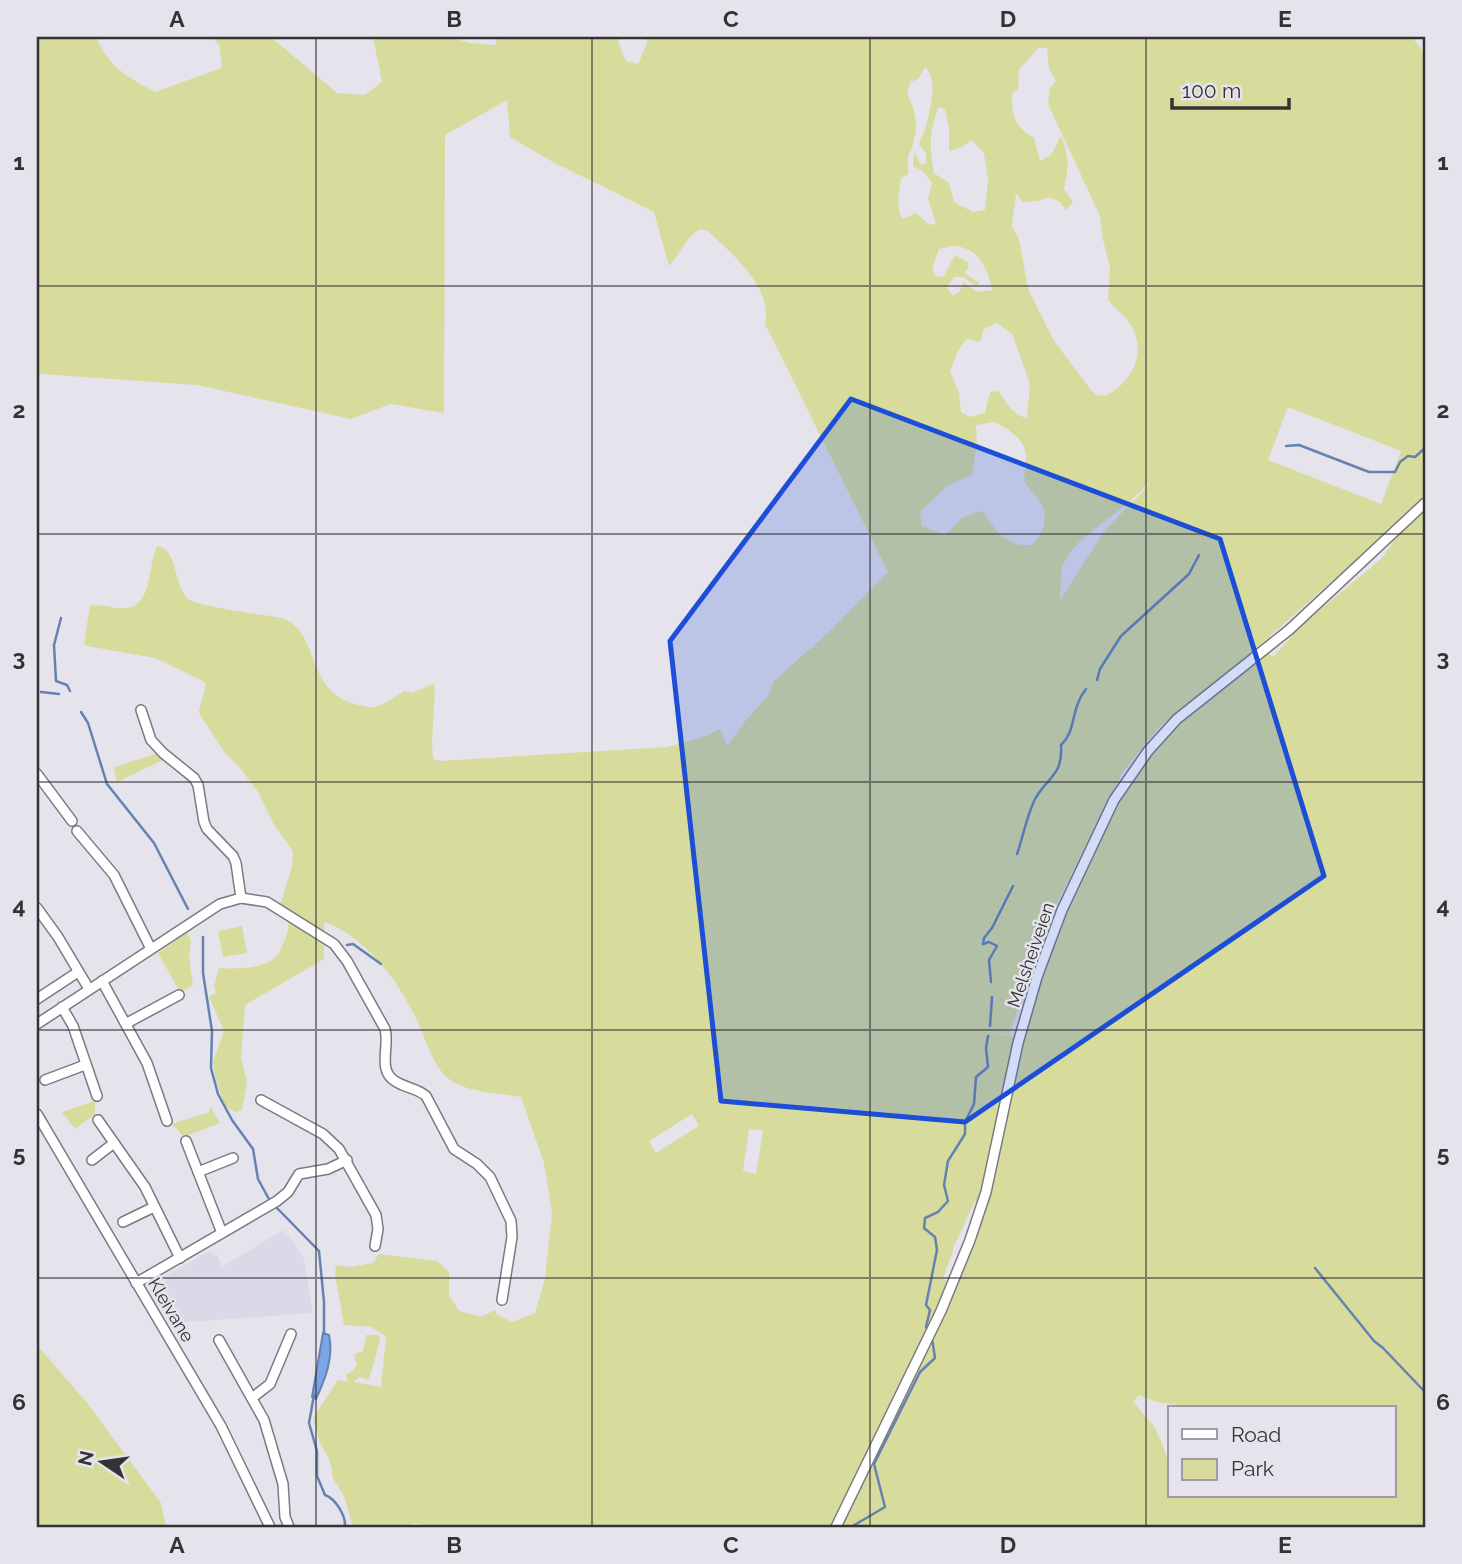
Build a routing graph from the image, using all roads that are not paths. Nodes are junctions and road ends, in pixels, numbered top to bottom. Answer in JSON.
{"nodes":[{"id":1,"x":1425,"y":503,"type":"edge"},
{"id":2,"x":141,"y":710,"type":"dead end"},
{"id":3,"x":37,"y":774,"type":"edge"},
{"id":4,"x":72,"y":821,"type":"dead end"},
{"id":5,"x":77,"y":831,"type":"dead end"},
{"id":6,"x":241,"y":898,"type":"junction"},
{"id":7,"x":37,"y":908,"type":"edge"},
{"id":8,"x":151,"y":948,"type":"junction"},
{"id":9,"x":78,"y":972,"type":"junction"},
{"id":10,"x":102,"y":981,"type":"junction"},
{"id":11,"x":89,"y":989,"type":"junction"},
{"id":12,"x":179,"y":995,"type":"dead end"},
{"id":13,"x":37,"y":999,"type":"edge"},
{"id":14,"x":62,"y":1007,"type":"junction"},
{"id":15,"x":127,"y":1023,"type":"junction"},
{"id":16,"x":37,"y":1024,"type":"edge"},
{"id":17,"x":85,"y":1065,"type":"junction"},
{"id":18,"x":44,"y":1080,"type":"dead end"},
{"id":19,"x":97,"y":1096,"type":"dead end"},
{"id":20,"x":261,"y":1100,"type":"dead end"},
{"id":21,"x":37,"y":1114,"type":"edge"},
{"id":22,"x":98,"y":1120,"type":"dead end"},
{"id":23,"x":167,"y":1121,"type":"dead end"},
{"id":24,"x":186,"y":1141,"type":"dead end"},
{"id":25,"x":114,"y":1143,"type":"junction"},
{"id":26,"x":233,"y":1158,"type":"dead end"},
{"id":27,"x":92,"y":1160,"type":"dead end"},
{"id":28,"x":347,"y":1160,"type":"junction"},
{"id":29,"x":198,"y":1172,"type":"junction"},
{"id":30,"x":154,"y":1207,"type":"junction"},
{"id":31,"x":123,"y":1222,"type":"dead end"},
{"id":32,"x":222,"y":1233,"type":"junction"},
{"id":33,"x":375,"y":1246,"type":"dead end"},
{"id":34,"x":180,"y":1258,"type":"junction"},
{"id":35,"x":136,"y":1283,"type":"junction"},
{"id":36,"x":502,"y":1300,"type":"dead end"},
{"id":37,"x":290,"y":1334,"type":"dead end"},
{"id":38,"x":219,"y":1340,"type":"dead end"},
{"id":39,"x":252,"y":1398,"type":"junction"},
{"id":40,"x":270,"y":1527,"type":"edge"},
{"id":41,"x":289,"y":1527,"type":"edge"},
{"id":42,"x":836,"y":1527,"type":"edge"}],
"edges":[{"from":1,"to":42,"type":"street","name":"Melsheiveien"},
{"from":2,"to":6,"type":"street"},
{"from":3,"to":4,"type":"street"},
{"from":5,"to":8,"type":"street"},
{"from":6,"to":8,"type":"street"},
{"from":6,"to":36,"type":"street"},
{"from":7,"to":9,"type":"street"},
{"from":8,"to":10,"type":"street"},
{"from":9,"to":11,"type":"street"},
{"from":9,"to":13,"type":"street"},
{"from":10,"to":11,"type":"street"},
{"from":10,"to":15,"type":"street"},
{"from":11,"to":14,"type":"street"},
{"from":12,"to":15,"type":"street"},
{"from":14,"to":16,"type":"street"},
{"from":14,"to":17,"type":"street"},
{"from":15,"to":23,"type":"street"},
{"from":17,"to":18,"type":"street"},
{"from":17,"to":19,"type":"street"},
{"from":20,"to":28,"type":"street"},
{"from":21,"to":35,"type":"street","name":"Kleivane"},
{"from":22,"to":25,"type":"street"},
{"from":24,"to":29,"type":"street"},
{"from":25,"to":27,"type":"street"},
{"from":25,"to":30,"type":"street"},
{"from":26,"to":29,"type":"street"},
{"from":28,"to":32,"type":"street"},
{"from":28,"to":33,"type":"street"},
{"from":29,"to":32,"type":"street"},
{"from":30,"to":31,"type":"street"},
{"from":30,"to":34,"type":"street"},
{"from":32,"to":34,"type":"street"},
{"from":34,"to":35,"type":"street"},
{"from":35,"to":40,"type":"street","name":"Kleivane"},
{"from":37,"to":39,"type":"street"},
{"from":38,"to":39,"type":"street"},
{"from":39,"to":41,"type":"street"}]}
